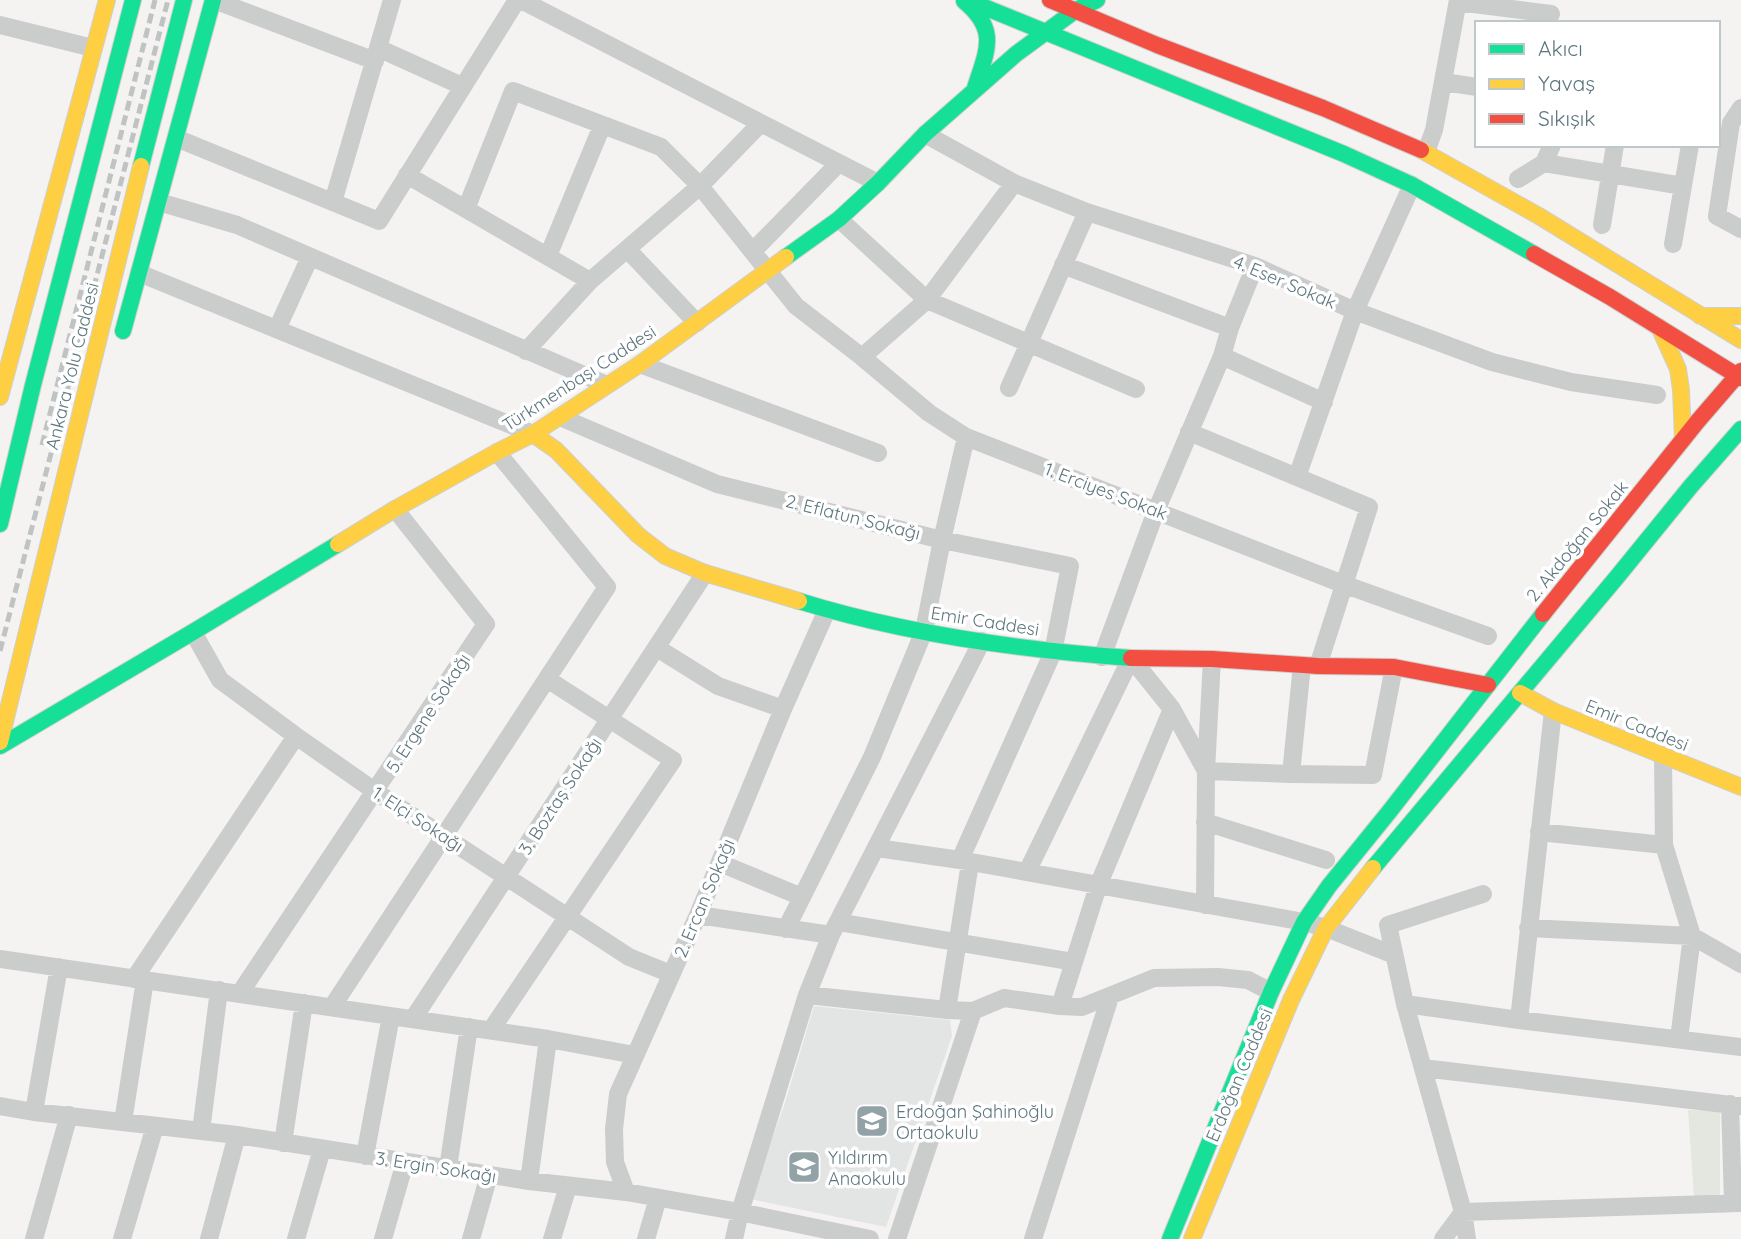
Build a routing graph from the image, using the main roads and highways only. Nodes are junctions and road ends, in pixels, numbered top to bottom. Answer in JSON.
{"nodes":[{"id":1,"x":107,"y":0,"type":"edge"},
{"id":2,"x":133,"y":0,"type":"edge"},
{"id":3,"x":184,"y":0,"type":"edge"},
{"id":4,"x":213,"y":0,"type":"edge"},
{"id":5,"x":965,"y":0,"type":"edge"},
{"id":6,"x":1050,"y":0,"type":"edge"},
{"id":7,"x":1097,"y":0,"type":"edge"},
{"id":8,"x":1076,"y":10,"type":"junction"},
{"id":9,"x":1045,"y":32,"type":"junction"},
{"id":10,"x":975,"y":88,"type":"junction"},
{"id":11,"x":1696,"y":314,"type":"junction"},
{"id":12,"x":1741,"y":316,"type":"edge"},
{"id":13,"x":1659,"y":327,"type":"junction"},
{"id":14,"x":121,"y":340,"type":"dead end"},
{"id":15,"x":1741,"y":340,"type":"edge"},
{"id":16,"x":3,"y":375,"type":"edge"},
{"id":17,"x":1740,"y":375,"type":"edge"},
{"id":18,"x":0,"y":397,"type":"edge"},
{"id":19,"x":1741,"y":429,"type":"edge"},
{"id":20,"x":533,"y":434,"type":"junction"},
{"id":21,"x":1683,"y":440,"type":"junction"},
{"id":22,"x":0,"y":524,"type":"edge"},
{"id":23,"x":63,"y":554,"type":"dead end"},
{"id":24,"x":1488,"y":685,"type":"junction"},
{"id":25,"x":1520,"y":693,"type":"junction"},
{"id":26,"x":12,"y":698,"type":"junction"},
{"id":27,"x":0,"y":744,"type":"edge"},
{"id":28,"x":1741,"y":787,"type":"edge"},
{"id":29,"x":1170,"y":1239,"type":"edge"},
{"id":30,"x":1192,"y":1239,"type":"edge"}],
"edges":[{"from":1,"to":16,"type":"main road"},
{"from":2,"to":22,"type":"main road","name":"Ankara Yolu Caddesi"},
{"from":3,"to":26,"type":"main road","name":"Ankara Yolu Caddesi"},
{"from":4,"to":14,"type":"main road"},
{"from":5,"to":9,"type":"main road"},
{"from":5,"to":10,"type":"main road"},
{"from":6,"to":8,"type":"main road"},
{"from":7,"to":8,"type":"main road","name":"Türkmenbaşı Caddesi"},
{"from":8,"to":9,"type":"main road","name":"Türkmenbaşı Caddesi"},
{"from":8,"to":11,"type":"main road"},
{"from":9,"to":10,"type":"main road","name":"Türkmenbaşı Caddesi"},
{"from":9,"to":13,"type":"main road"},
{"from":10,"to":20,"type":"main road","name":"Türkmenbaşı Caddesi"},
{"from":11,"to":12,"type":"main road"},
{"from":11,"to":15,"type":"main road"},
{"from":13,"to":17,"type":"main road"},
{"from":13,"to":21,"type":"main road"},
{"from":16,"to":18,"type":"main road"},
{"from":17,"to":21,"type":"main road","name":"2. Akdoğan Sokak"},
{"from":19,"to":25,"type":"main road","name":"Erdoğan Caddesi"},
{"from":20,"to":24,"type":"main road","name":"Emir Caddesi"},
{"from":20,"to":27,"type":"main road","name":"Türkmenbaşı Caddesi"},
{"from":21,"to":24,"type":"main road","name":"2. Akdoğan Sokak"},
{"from":23,"to":26,"type":"main road"},
{"from":24,"to":29,"type":"main road","name":"2. Akdoğan Sokak"},
{"from":25,"to":28,"type":"main road","name":"Emir Caddesi"},
{"from":25,"to":30,"type":"main road","name":"Erdoğan Caddesi"},
{"from":26,"to":27,"type":"main road","name":"Ankara Yolu Caddesi"}]}
